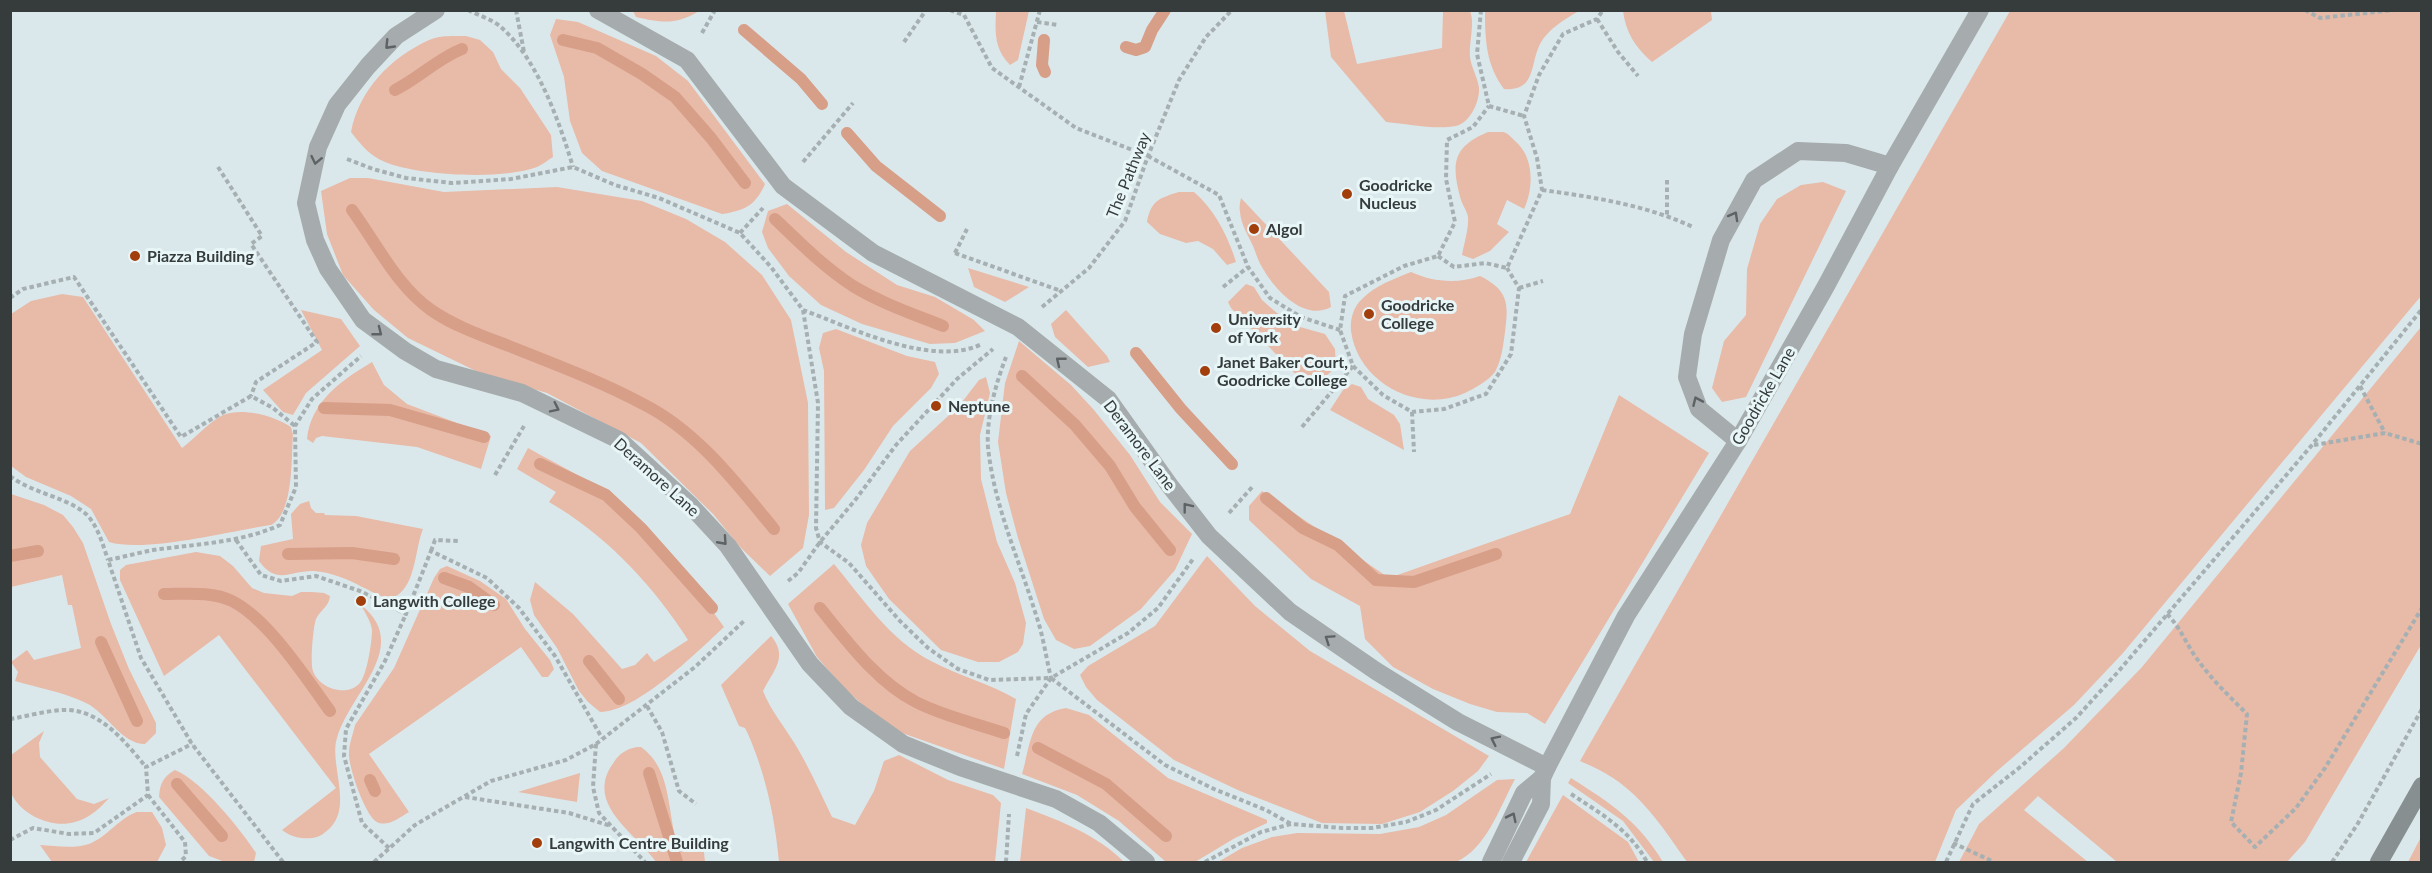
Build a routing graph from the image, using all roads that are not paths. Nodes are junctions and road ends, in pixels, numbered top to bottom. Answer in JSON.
{"nodes":[{"id":1,"x":436,"y":10,"type":"edge"},
{"id":2,"x":598,"y":10,"type":"edge"},
{"id":3,"x":1980,"y":10,"type":"edge"},
{"id":4,"x":1890,"y":166,"type":"junction"},
{"id":5,"x":1738,"y":441,"type":"junction"},
{"id":6,"x":1545,"y":773,"type":"junction"},
{"id":7,"x":2421,"y":786,"type":"edge"},
{"id":8,"x":1146,"y":862,"type":"edge"},
{"id":9,"x":1491,"y":862,"type":"edge"},
{"id":10,"x":1511,"y":862,"type":"edge"},
{"id":11,"x":2379,"y":862,"type":"edge"}],
"edges":[{"from":1,"to":8,"type":"street","name":"Deramore Lane","one_way":true},
{"from":6,"to":2,"type":"street","name":"Deramore Lane","one_way":true},
{"from":3,"to":4,"type":"street","name":"Goodricke Lane"},
{"from":4,"to":5,"type":"street","name":"Goodricke Lane"},
{"from":5,"to":4,"type":"street","one_way":true},
{"from":5,"to":6,"type":"street","name":"Goodricke Lane"},
{"from":9,"to":6,"type":"street","name":"Goodricke Lane","one_way":true},
{"from":6,"to":10,"type":"street","name":"Goodricke Lane"},
{"from":7,"to":11,"type":"street"}]}
